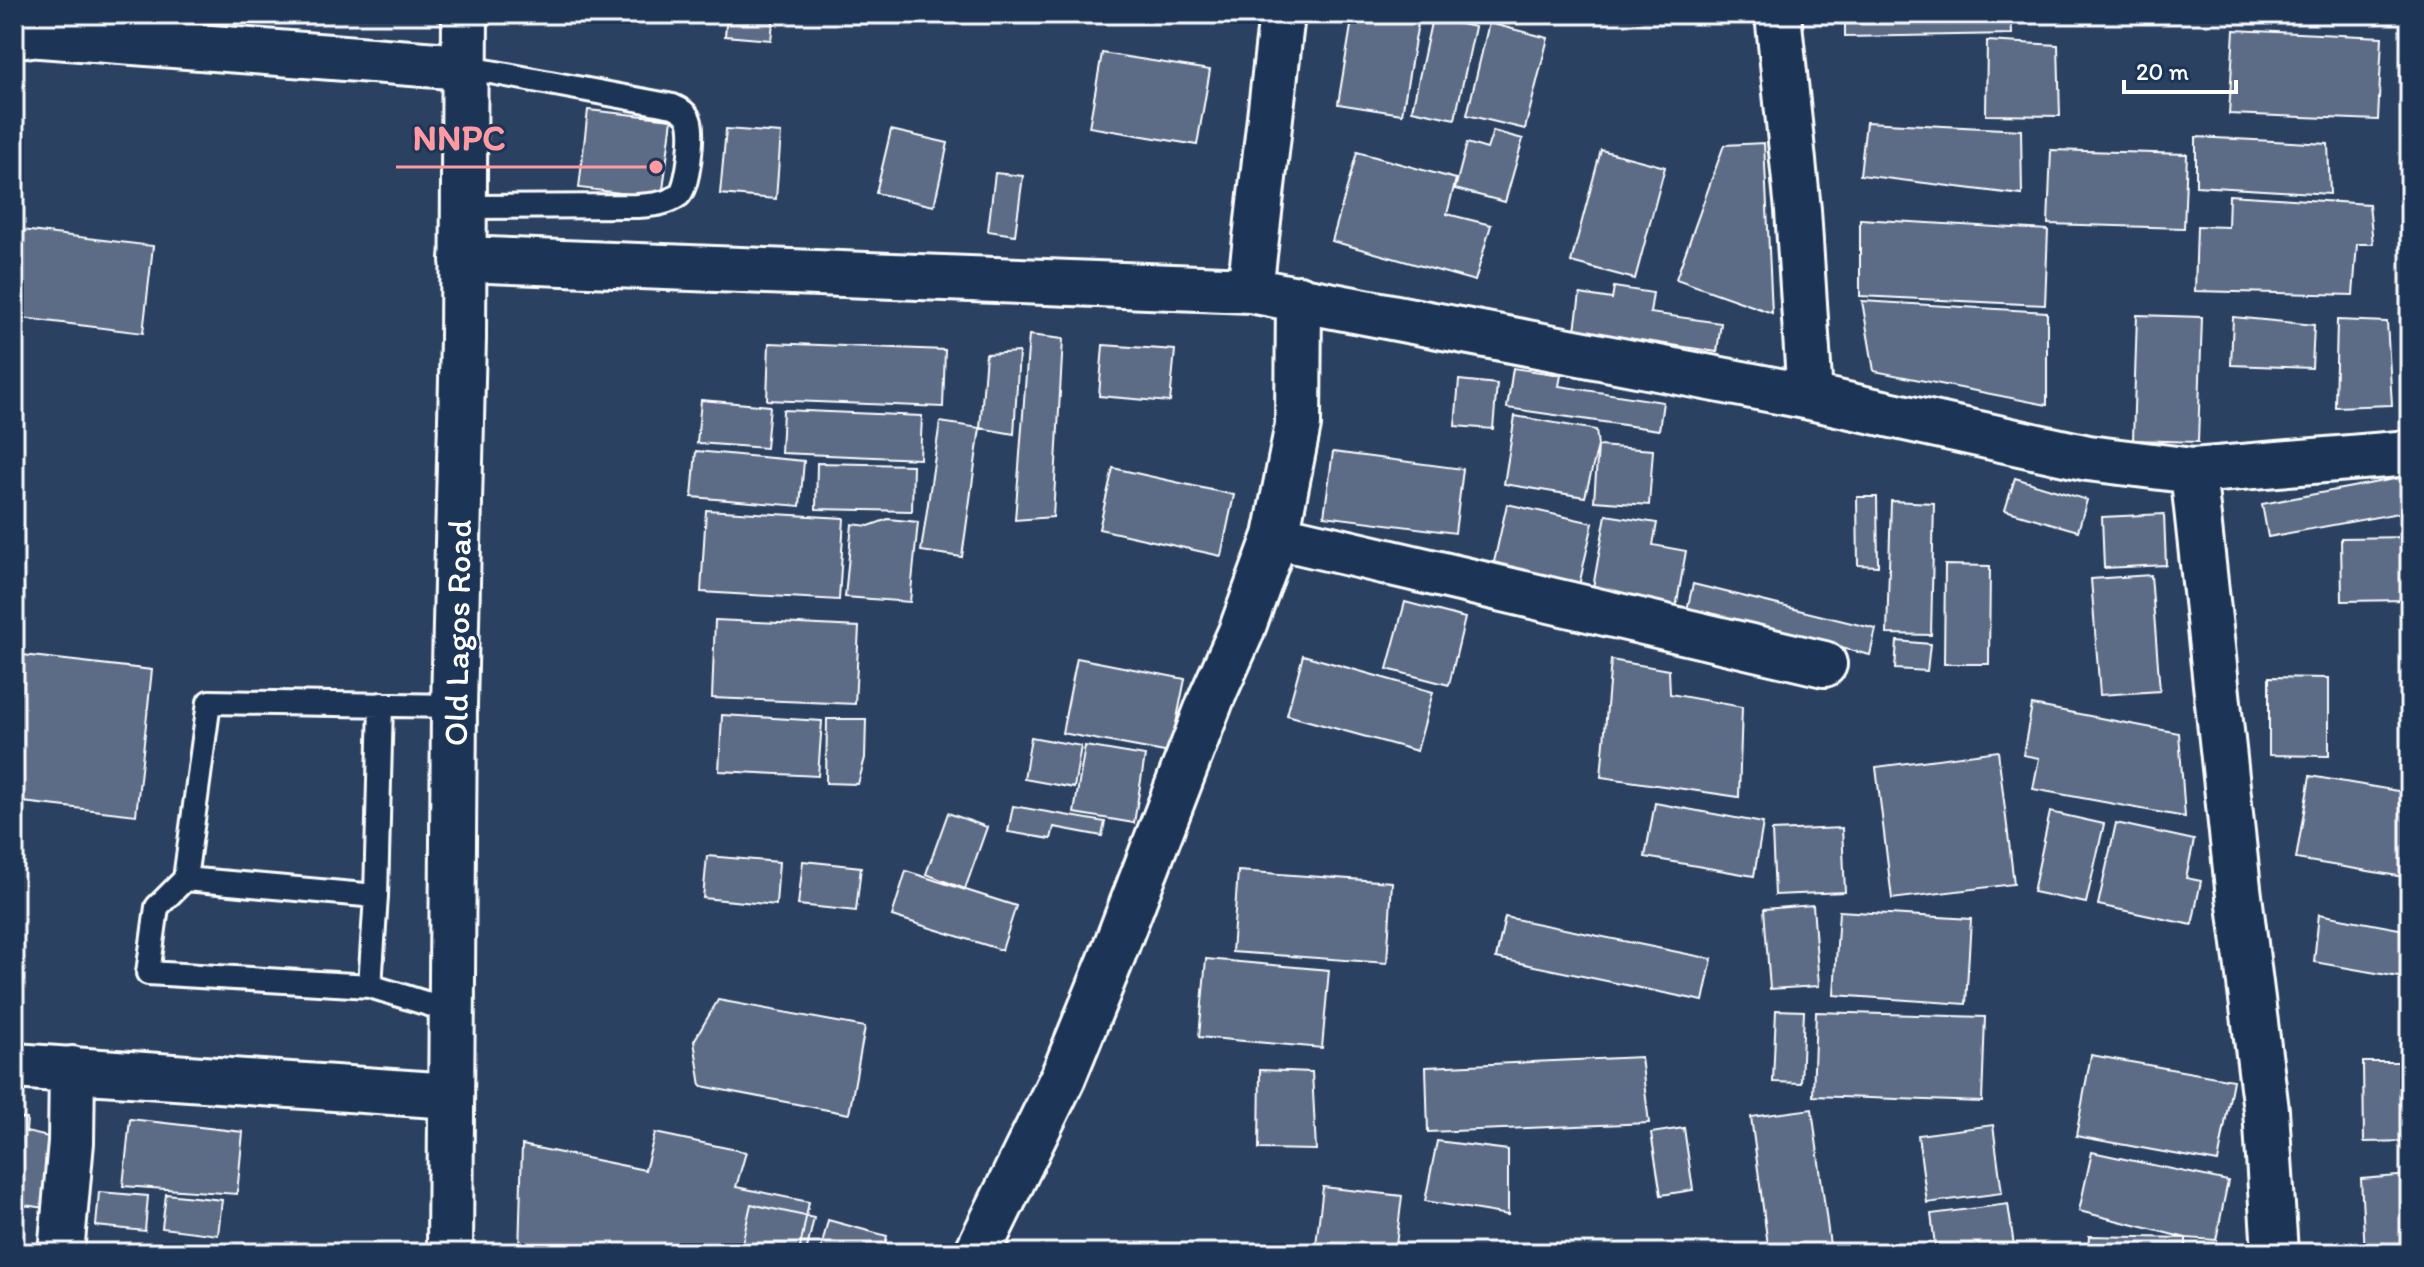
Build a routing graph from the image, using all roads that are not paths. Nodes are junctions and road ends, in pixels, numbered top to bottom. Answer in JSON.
{"nodes":[{"id":1,"x":465,"y":14,"type":"edge"},
{"id":2,"x":1282,"y":14,"type":"edge"},
{"id":3,"x":1778,"y":14,"type":"edge"},
{"id":4,"x":14,"y":33,"type":"edge"},
{"id":5,"x":464,"y":67,"type":"junction"},
{"id":6,"x":463,"y":207,"type":"junction"},
{"id":7,"x":463,"y":259,"type":"junction"},
{"id":8,"x":1250,"y":290,"type":"junction"},
{"id":9,"x":1299,"y":298,"type":"junction"},
{"id":10,"x":1810,"y":397,"type":"junction"},
{"id":11,"x":2410,"y":453,"type":"edge"},
{"id":12,"x":2193,"y":471,"type":"junction"},
{"id":13,"x":1276,"y":536,"type":"junction"},
{"id":14,"x":1824,"y":664,"type":"dead end"},
{"id":15,"x":381,"y":704,"type":"junction"},
{"id":16,"x":454,"y":706,"type":"junction"},
{"id":17,"x":185,"y":879,"type":"junction"},
{"id":18,"x":376,"y":896,"type":"junction"},
{"id":19,"x":370,"y":986,"type":"junction"},
{"id":20,"x":451,"y":1011,"type":"junction"},
{"id":21,"x":14,"y":1066,"type":"edge"},
{"id":22,"x":72,"y":1069,"type":"junction"},
{"id":23,"x":451,"y":1096,"type":"junction"},
{"id":24,"x":61,"y":1253,"type":"edge"},
{"id":25,"x":450,"y":1253,"type":"edge"},
{"id":26,"x":977,"y":1253,"type":"edge"},
{"id":27,"x":2275,"y":1253,"type":"edge"}],
"edges":[{"from":1,"to":5,"type":"street","name":"Old Lagos Road"},
{"from":2,"to":8,"type":"street"},
{"from":3,"to":10,"type":"street"},
{"from":4,"to":5,"type":"street"},
{"from":5,"to":6,"type":"street","name":"Old Lagos Road"},
{"from":5,"to":6,"type":"lane"},
{"from":6,"to":7,"type":"street","name":"Old Lagos Road"},
{"from":7,"to":8,"type":"street"},
{"from":7,"to":16,"type":"street","name":"Old Lagos Road"},
{"from":8,"to":9,"type":"street"},
{"from":9,"to":10,"type":"street"},
{"from":9,"to":13,"type":"street"},
{"from":10,"to":12,"type":"street"},
{"from":11,"to":12,"type":"street"},
{"from":12,"to":27,"type":"street"},
{"from":13,"to":14,"type":"street"},
{"from":13,"to":26,"type":"street"},
{"from":15,"to":16,"type":"lane"},
{"from":15,"to":17,"type":"lane"},
{"from":15,"to":18,"type":"lane"},
{"from":16,"to":20,"type":"street","name":"Old Lagos Road"},
{"from":17,"to":18,"type":"lane"},
{"from":17,"to":19,"type":"lane"},
{"from":18,"to":19,"type":"lane"},
{"from":19,"to":20,"type":"lane"},
{"from":20,"to":23,"type":"street","name":"Old Lagos Road"},
{"from":21,"to":22,"type":"street"},
{"from":22,"to":23,"type":"street"},
{"from":22,"to":24,"type":"street"},
{"from":23,"to":25,"type":"street","name":"Old Lagos Road"}]}
